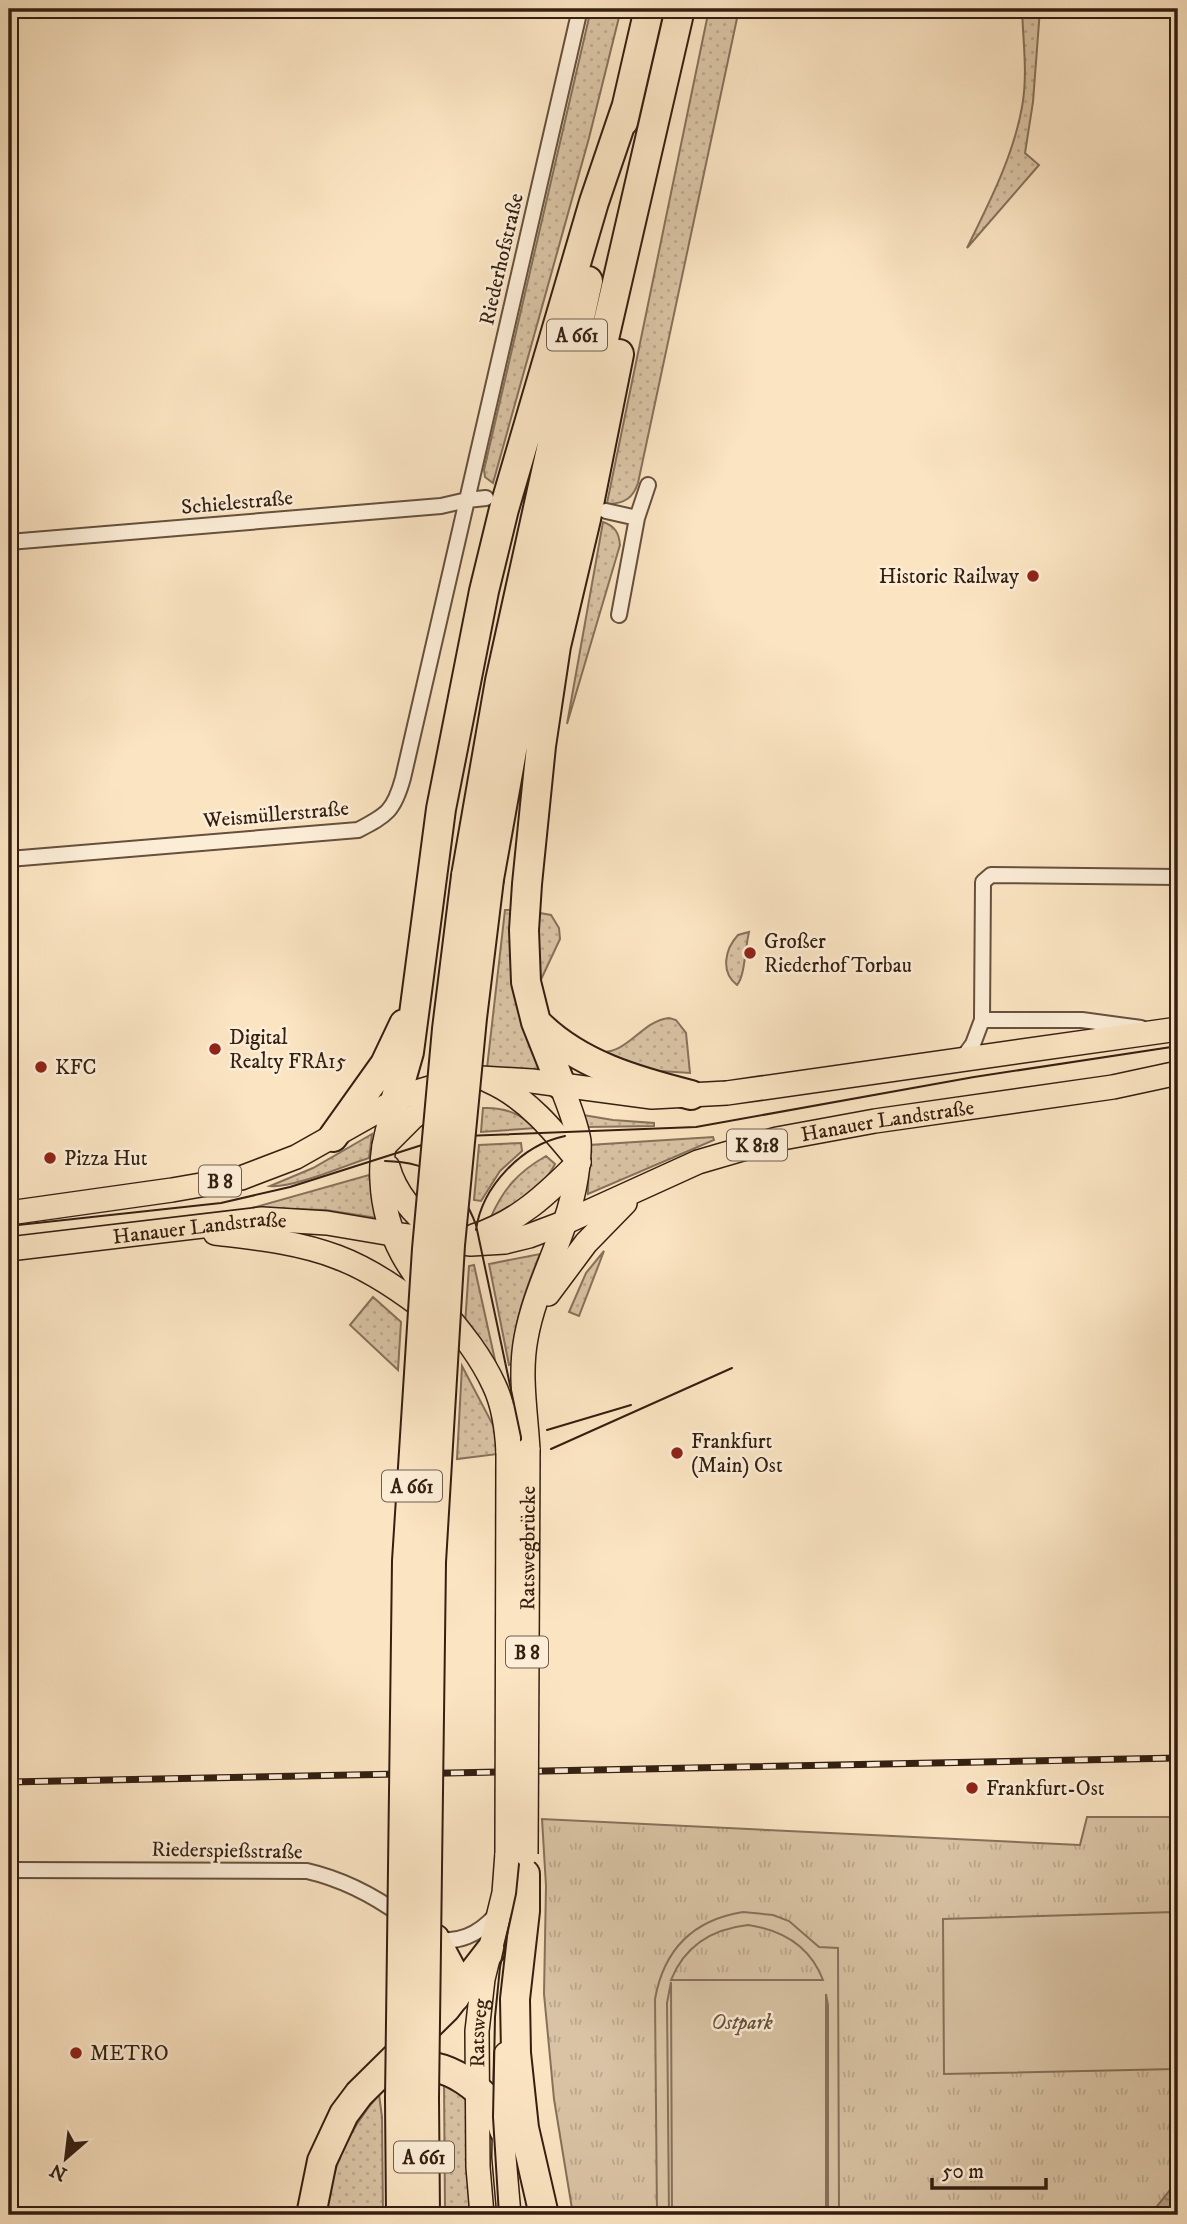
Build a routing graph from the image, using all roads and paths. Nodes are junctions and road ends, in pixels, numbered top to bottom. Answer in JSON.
{"nodes":[{"id":1,"x":580,"y":9,"type":"edge"},
{"id":2,"x":649,"y":9,"type":"edge"},
{"id":3,"x":680,"y":9,"type":"edge"},
{"id":4,"x":627,"y":106,"type":"junction"},
{"id":5,"x":628,"y":240,"type":"junction"},
{"id":6,"x":648,"y":485,"type":"dead end"},
{"id":7,"x":486,"y":498,"type":"dead end"},
{"id":8,"x":467,"y":500,"type":"junction"},
{"id":9,"x":606,"y":512,"type":"dead end"},
{"id":10,"x":637,"y":518,"type":"junction"},
{"id":11,"x":9,"y":542,"type":"edge"},
{"id":12,"x":619,"y":615,"type":"dead end"},
{"id":13,"x":9,"y":859,"type":"edge"},
{"id":14,"x":1178,"y":877,"type":"edge"},
{"id":15,"x":477,"y":878,"type":"junction"},
{"id":16,"x":424,"y":929,"type":"junction"},
{"id":17,"x":982,"y":1020,"type":"junction"},
{"id":18,"x":536,"y":1022,"type":"junction"},
{"id":19,"x":1167,"y":1030,"type":"edge"},
{"id":20,"x":962,"y":1059,"type":"junction"},
{"id":21,"x":1178,"y":1073,"type":"edge"},
{"id":22,"x":477,"y":1078,"type":"junction"},
{"id":23,"x":561,"y":1085,"type":"junction"},
{"id":24,"x":691,"y":1096,"type":"junction"},
{"id":25,"x":395,"y":1101,"type":"junction"},
{"id":26,"x":333,"y":1137,"type":"junction"},
{"id":27,"x":384,"y":1146,"type":"junction"},
{"id":28,"x":579,"y":1162,"type":"junction"},
{"id":29,"x":643,"y":1187,"type":"junction"},
{"id":30,"x":9,"y":1213,"type":"edge"},
{"id":31,"x":566,"y":1222,"type":"junction"},
{"id":32,"x":185,"y":1229,"type":"junction"},
{"id":33,"x":392,"y":1234,"type":"junction"},
{"id":34,"x":450,"y":1241,"type":"junction"},
{"id":35,"x":9,"y":1249,"type":"edge"},
{"id":36,"x":528,"y":1327,"type":"junction"},
{"id":37,"x":475,"y":1353,"type":"junction"},
{"id":38,"x":518,"y":1452,"type":"junction"},
{"id":39,"x":520,"y":1860,"type":"junction"},
{"id":40,"x":9,"y":1870,"type":"edge"},
{"id":41,"x":500,"y":1910,"type":"junction"},
{"id":42,"x":435,"y":1940,"type":"junction"},
{"id":43,"x":490,"y":1951,"type":"junction"},
{"id":44,"x":455,"y":1997,"type":"junction"},
{"id":45,"x":371,"y":2082,"type":"junction"},
{"id":46,"x":477,"y":2089,"type":"junction"},
{"id":47,"x":412,"y":2099,"type":"junction"},
{"id":48,"x":505,"y":2130,"type":"junction"},
{"id":49,"x":311,"y":2215,"type":"edge"},
{"id":50,"x":401,"y":2215,"type":"edge"},
{"id":51,"x":425,"y":2215,"type":"edge"},
{"id":52,"x":482,"y":2215,"type":"edge"},
{"id":53,"x":509,"y":2215,"type":"edge"},
{"id":54,"x":544,"y":2215,"type":"edge"}],
"edges":[{"from":1,"to":8,"type":"street","name":"Riederhofstraße"},
{"from":2,"to":4,"type":"highway","number":"A 661"},
{"from":3,"to":5,"type":"highway","number":"A 661"},
{"from":4,"to":15,"type":"highway","number":"A 661"},
{"from":4,"to":16,"type":"highway"},
{"from":5,"to":15,"type":"highway","number":"A 661"},
{"from":5,"to":18,"type":"highway"},
{"from":6,"to":10,"type":"street"},
{"from":7,"to":8,"type":"street"},
{"from":8,"to":11,"type":"street","name":"Schielestraße"},
{"from":8,"to":13,"type":"street","name":"Weismüllerstraße"},
{"from":9,"to":10,"type":"street"},
{"from":10,"to":12,"type":"street"},
{"from":14,"to":17,"type":"street"},
{"from":15,"to":47,"type":"highway","number":"A 661","bridge":true},
{"from":16,"to":25,"type":"highway"},
{"from":16,"to":26,"type":"highway"},
{"from":17,"to":19,"type":"street"},
{"from":17,"to":20,"type":"street"},
{"from":18,"to":23,"type":"highway"},
{"from":18,"to":24,"type":"highway"},
{"from":19,"to":20,"type":"main road"},
{"from":20,"to":24,"type":"main road"},
{"from":21,"to":29,"type":"main road","name":"Hanauer Landstraße","number":"K 818"},
{"from":22,"to":23,"type":"main road","number":"B 8"},
{"from":22,"to":25,"type":"main road","number":"B 8"},
{"from":22,"to":27,"type":"main road"},
{"from":22,"to":28,"type":"main road"},
{"from":23,"to":24,"type":"main road"},
{"from":23,"to":28,"type":"main road","number":"B 8"},
{"from":25,"to":26,"type":"main road","name":"Hanauer Landstraße","number":"B 8"},
{"from":25,"to":27,"type":"main road"},
{"from":26,"to":30,"type":"main road","name":"Hanauer Landstraße","number":"B 8"},
{"from":27,"to":33,"type":"main road"},
{"from":27,"to":34,"type":"main road"},
{"from":28,"to":31,"type":"main road","number":"B 8"},
{"from":28,"to":34,"type":"main road"},
{"from":29,"to":31,"type":"main road","name":"Hanauer Landstraße","number":"K 818"},
{"from":29,"to":36,"type":"main road"},
{"from":31,"to":34,"type":"main road","number":"K 818"},
{"from":31,"to":36,"type":"main road","number":"B 8"},
{"from":32,"to":33,"type":"main road","name":"Hanauer Landstraße","number":"B 8"},
{"from":32,"to":35,"type":"main road","name":"Hanauer Landstraße","number":"B 8"},
{"from":32,"to":37,"type":"main road"},
{"from":33,"to":34,"type":"main road","number":"K 818"},
{"from":33,"to":37,"type":"main road","number":"B 8"},
{"from":36,"to":38,"type":"main road","number":"B 8"},
{"from":37,"to":38,"type":"main road","number":"B 8"},
{"from":38,"to":39,"type":"main road","name":"Ratswegbrücke","number":"B 8","bridge":true},
{"from":39,"to":41,"type":"main road","name":"Ratsweg","number":"B 8"},
{"from":39,"to":48,"type":"main road","name":"Ratsweg","number":"B 8"},
{"from":39,"to":54,"type":"highway"},
{"from":40,"to":42,"type":"street","name":"Riederspießstraße"},
{"from":41,"to":42,"type":"street"},
{"from":41,"to":43,"type":"main road","name":"Ratsweg","number":"B 8"},
{"from":42,"to":44,"type":"highway"},
{"from":43,"to":44,"type":"highway"},
{"from":43,"to":46,"type":"main road","name":"Ratsweg","number":"B 8"},
{"from":44,"to":45,"type":"highway"},
{"from":45,"to":46,"type":"highway"},
{"from":45,"to":49,"type":"highway"},
{"from":46,"to":48,"type":"highway"},
{"from":46,"to":52,"type":"main road","name":"Ratsweg","number":"B 8"},
{"from":47,"to":50,"type":"highway","number":"A 661"},
{"from":47,"to":51,"type":"highway","number":"A 661"},
{"from":48,"to":53,"type":"main road","name":"Ratsweg","number":"B 8"}]}
